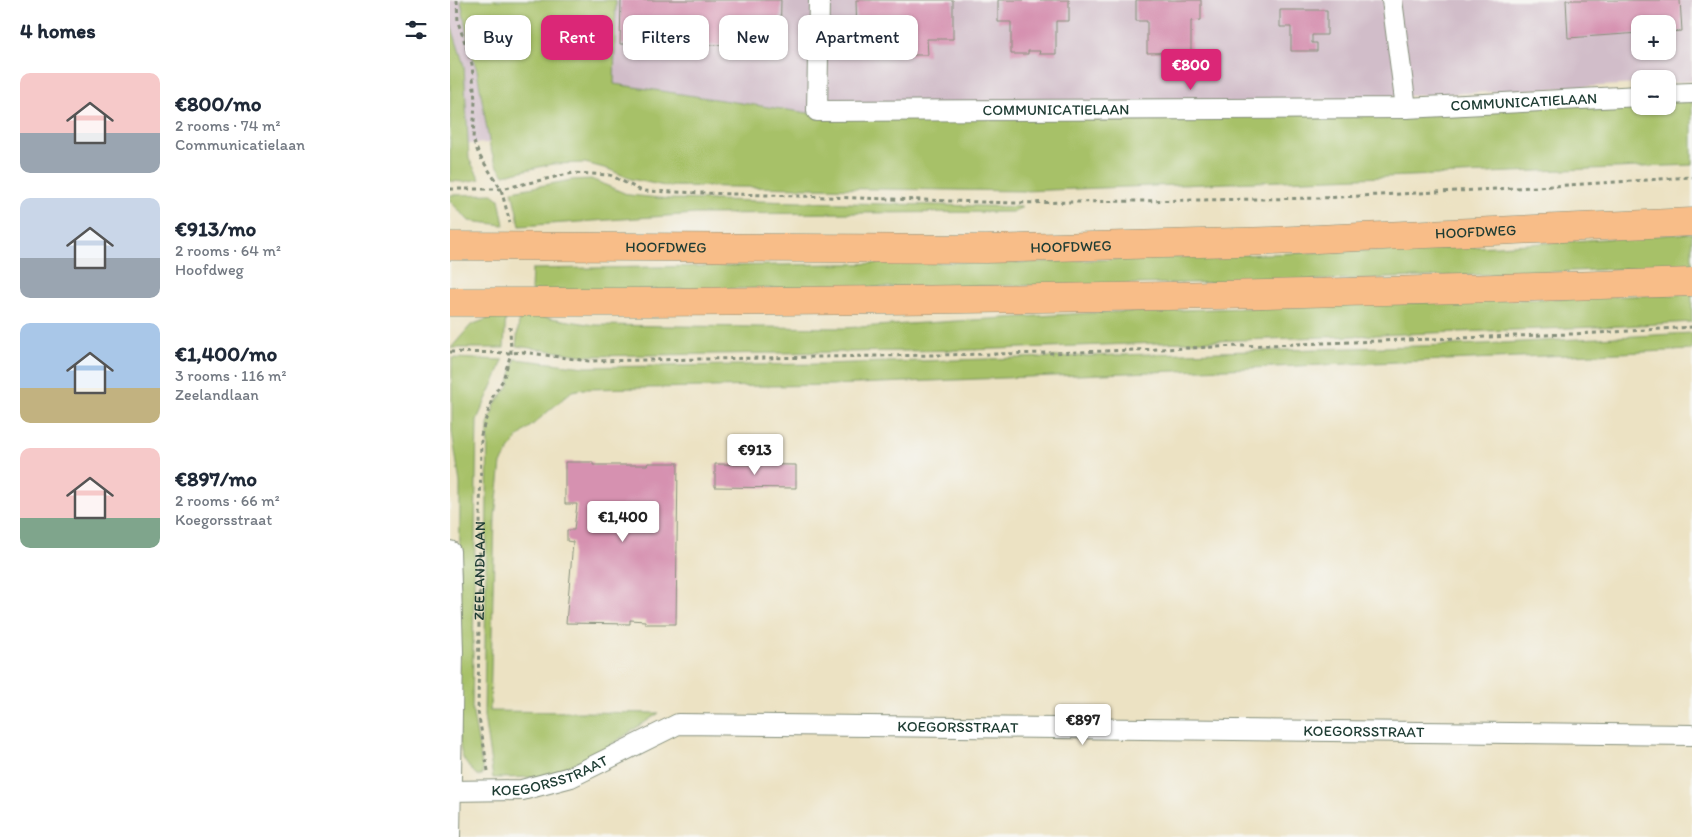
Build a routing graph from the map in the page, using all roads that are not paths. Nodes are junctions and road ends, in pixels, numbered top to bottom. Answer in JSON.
{"nodes":[{"id":1,"x":819,"y":0,"type":"edge"},
{"id":2,"x":1392,"y":0,"type":"edge"},
{"id":3,"x":1692,"y":93,"type":"edge"},
{"id":4,"x":1676,"y":94,"type":"edge"},
{"id":5,"x":1631,"y":96,"type":"edge"},
{"id":6,"x":1406,"y":108,"type":"junction"},
{"id":7,"x":1692,"y":222,"type":"edge"},
{"id":8,"x":450,"y":246,"type":"edge"},
{"id":9,"x":1692,"y":282,"type":"edge"},
{"id":10,"x":450,"y":302,"type":"edge"},
{"id":11,"x":450,"y":551,"type":"edge"},
{"id":12,"x":1692,"y":735,"type":"edge"},
{"id":13,"x":451,"y":791,"type":"edge"},
{"id":14,"x":450,"y":837,"type":"edge"}],
"edges":[{"from":1,"to":6,"type":"street","name":"COMMUNICATIELAAN"},
{"from":2,"to":6,"type":"street"},
{"from":3,"to":4,"type":"street"},
{"from":5,"to":6,"type":"street","name":"COMMUNICATIELAAN"},
{"from":7,"to":8,"type":"main road","name":"HOOFDWEG"},
{"from":9,"to":10,"type":"main road"},
{"from":11,"to":13,"type":"street","name":"ZEELANDLAAN"},
{"from":12,"to":13,"type":"street","name":"KOEGORSSTRAAT"},
{"from":13,"to":14,"type":"street","name":"ZEELANDLAAN"}]}
